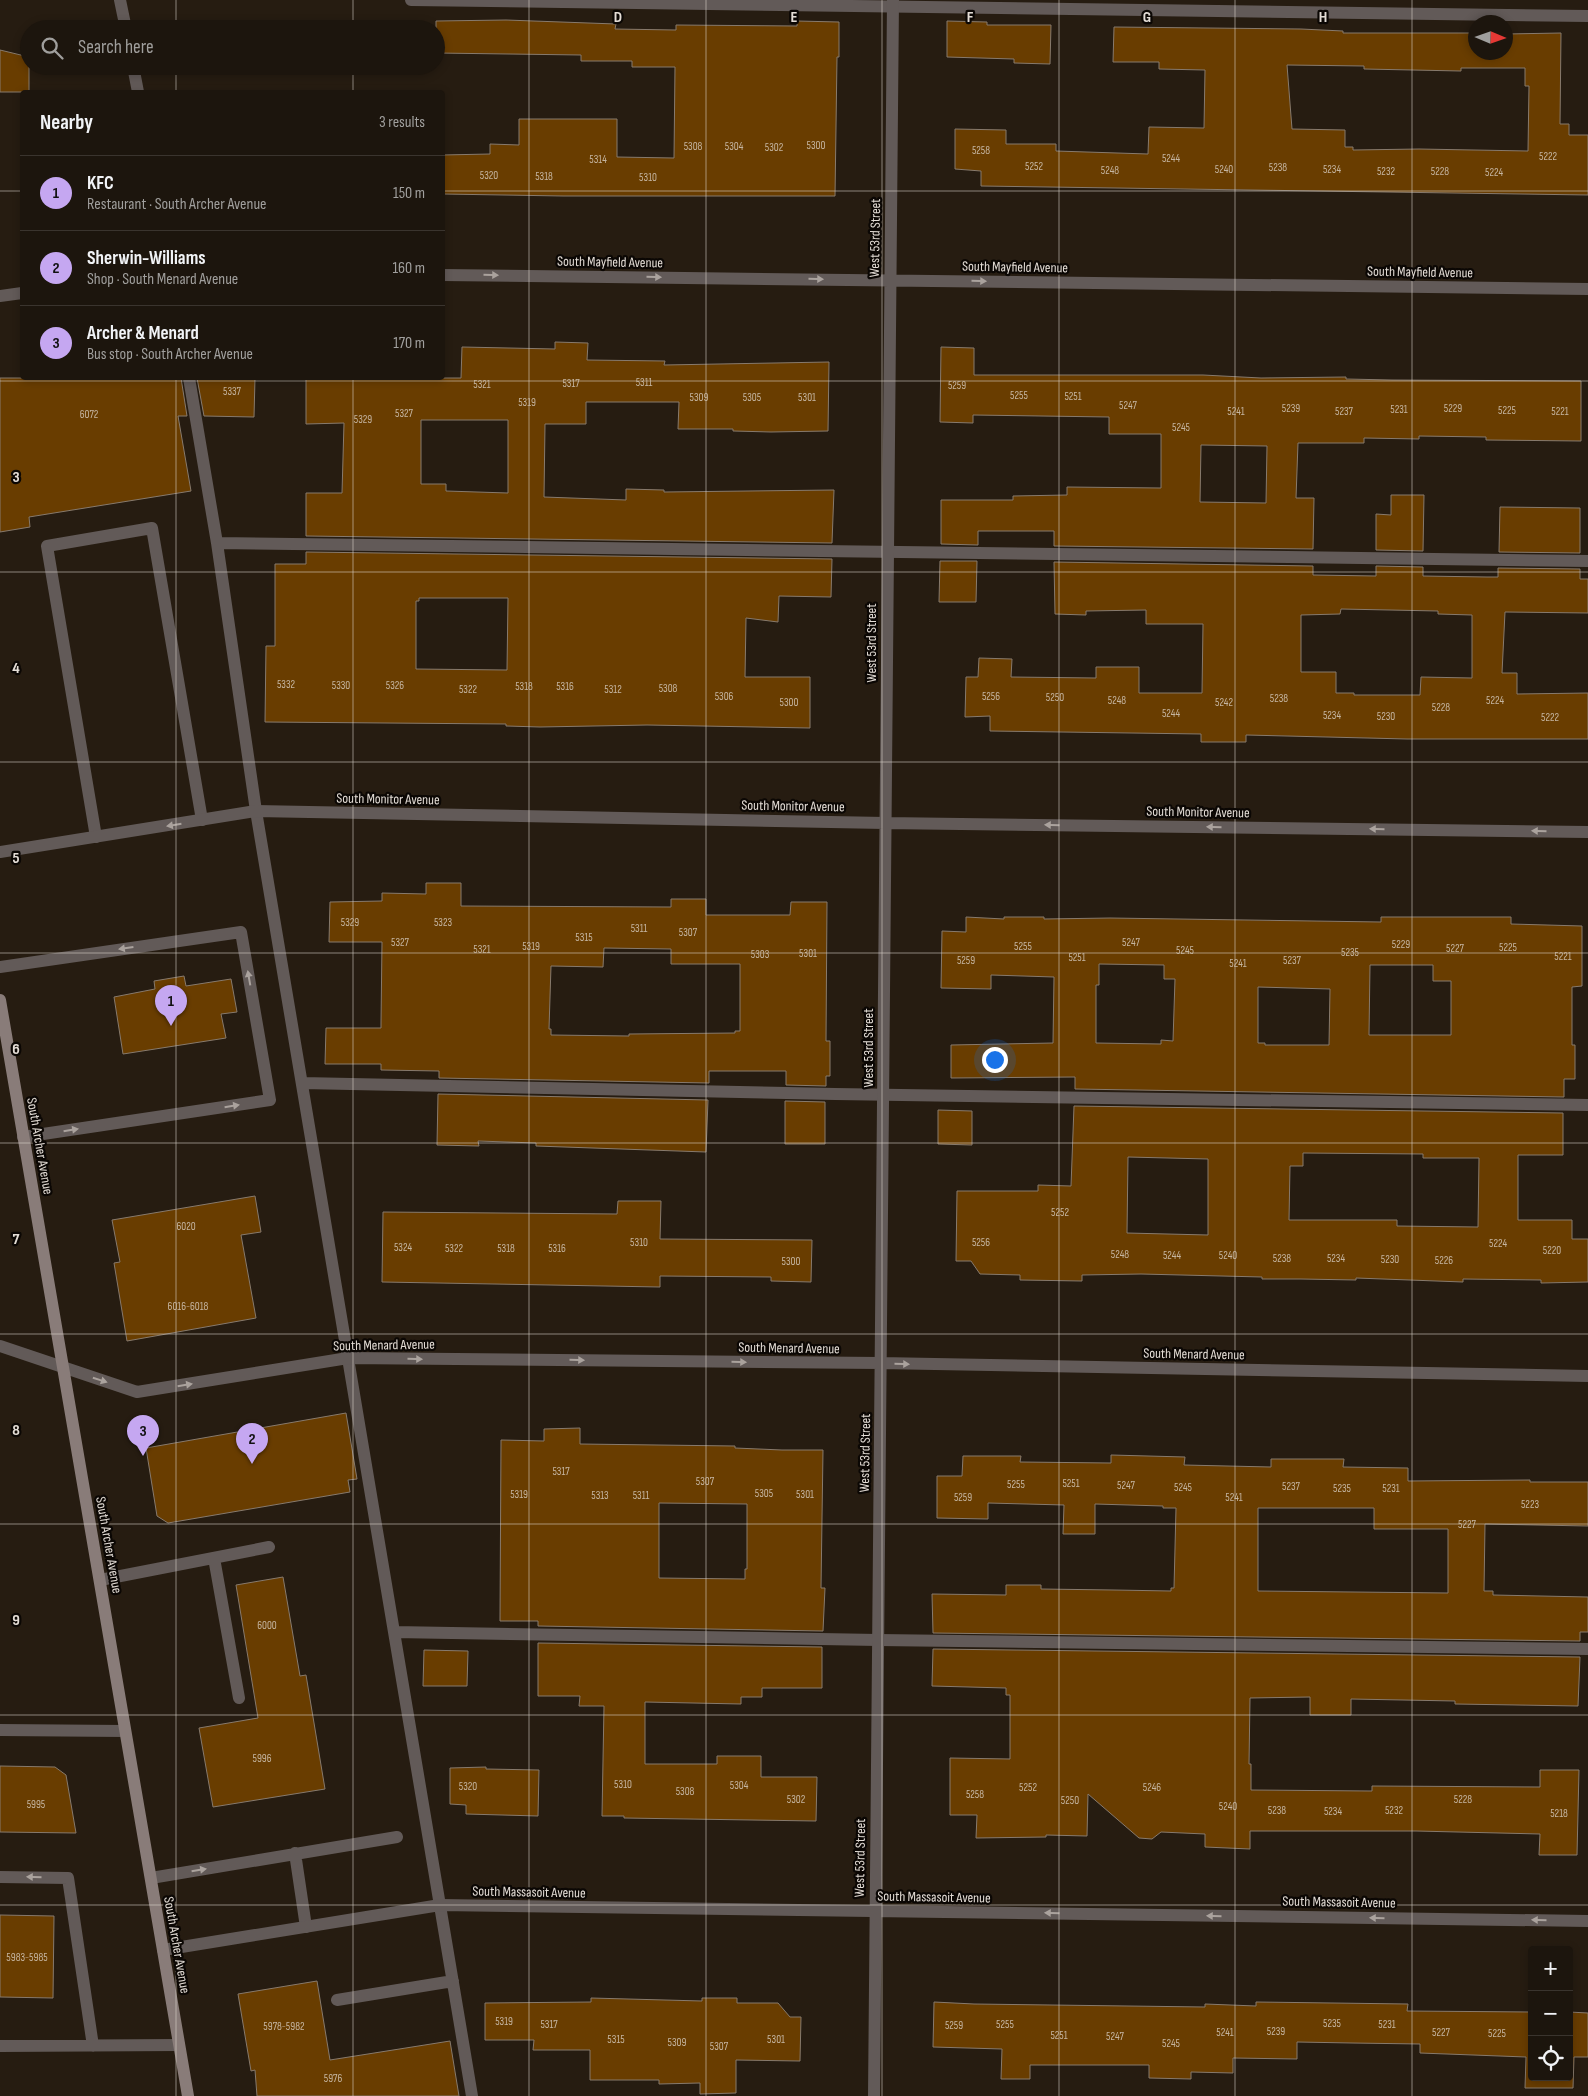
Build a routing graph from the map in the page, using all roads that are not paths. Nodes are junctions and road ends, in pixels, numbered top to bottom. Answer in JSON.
{"nodes":[{"id":1,"x":120,"y":0,"type":"edge"},
{"id":2,"x":411,"y":0,"type":"edge"},
{"id":3,"x":893,"y":3,"type":"edge"},
{"id":4,"x":1588,"y":16,"type":"edge"},
{"id":5,"x":124,"y":20,"type":"edge"},
{"id":6,"x":135,"y":75,"type":"edge"},
{"id":7,"x":138,"y":90,"type":"edge"},
{"id":8,"x":445,"y":275,"type":"edge"},
{"id":9,"x":889,"y":280,"type":"junction"},
{"id":10,"x":1588,"y":289,"type":"edge"},
{"id":11,"x":20,"y":293,"type":"edge"},
{"id":12,"x":0,"y":296,"type":"edge"},
{"id":13,"x":189,"y":380,"type":"edge"},
{"id":14,"x":218,"y":543,"type":"junction"},
{"id":15,"x":887,"y":551,"type":"junction"},
{"id":16,"x":1588,"y":561,"type":"edge"},
{"id":17,"x":256,"y":811,"type":"junction"},
{"id":18,"x":202,"y":820,"type":"junction"},
{"id":19,"x":885,"y":823,"type":"junction"},
{"id":20,"x":1588,"y":832,"type":"edge"},
{"id":21,"x":96,"y":837,"type":"junction"},
{"id":22,"x":0,"y":852,"type":"edge"},
{"id":23,"x":0,"y":966,"type":"edge"},
{"id":24,"x":0,"y":1000,"type":"edge"},
{"id":25,"x":302,"y":1084,"type":"junction"},
{"id":26,"x":883,"y":1095,"type":"junction"},
{"id":27,"x":1588,"y":1105,"type":"edge"},
{"id":28,"x":23,"y":1137,"type":"junction"},
{"id":29,"x":0,"y":1346,"type":"edge"},
{"id":30,"x":348,"y":1358,"type":"junction"},
{"id":31,"x":880,"y":1363,"type":"junction"},
{"id":32,"x":63,"y":1368,"type":"junction"},
{"id":33,"x":1588,"y":1376,"type":"edge"},
{"id":34,"x":270,"y":1547,"type":"dead end"},
{"id":35,"x":214,"y":1558,"type":"junction"},
{"id":36,"x":100,"y":1580,"type":"junction"},
{"id":37,"x":394,"y":1632,"type":"junction"},
{"id":38,"x":878,"y":1640,"type":"junction"},
{"id":39,"x":1588,"y":1650,"type":"edge"},
{"id":40,"x":239,"y":1698,"type":"dead end"},
{"id":41,"x":0,"y":1730,"type":"edge"},
{"id":42,"x":125,"y":1731,"type":"junction"},
{"id":43,"x":397,"y":1837,"type":"dead end"},
{"id":44,"x":295,"y":1853,"type":"junction"},
{"id":45,"x":0,"y":1877,"type":"edge"},
{"id":46,"x":151,"y":1878,"type":"junction"},
{"id":47,"x":440,"y":1906,"type":"junction"},
{"id":48,"x":875,"y":1911,"type":"junction"},
{"id":49,"x":1588,"y":1921,"type":"edge"},
{"id":50,"x":306,"y":1927,"type":"junction"},
{"id":51,"x":163,"y":1950,"type":"junction"},
{"id":52,"x":453,"y":1981,"type":"junction"},
{"id":53,"x":337,"y":2000,"type":"dead end"},
{"id":54,"x":179,"y":2045,"type":"junction"},
{"id":55,"x":0,"y":2046,"type":"edge"},
{"id":56,"x":93,"y":2046,"type":"junction"},
{"id":57,"x":188,"y":2096,"type":"edge"},
{"id":58,"x":472,"y":2096,"type":"edge"},
{"id":59,"x":874,"y":2096,"type":"edge"}],
"edges":[{"from":1,"to":5,"type":"street"},
{"from":2,"to":3,"type":"street"},
{"from":3,"to":4,"type":"street"},
{"from":3,"to":9,"type":"street","name":"West 53rd Street"},
{"from":6,"to":7,"type":"street"},
{"from":8,"to":9,"type":"street","name":"South Mayfield Avenue","one_way":true},
{"from":9,"to":10,"type":"street","name":"South Mayfield Avenue","one_way":true},
{"from":9,"to":15,"type":"street","name":"West 53rd Street"},
{"from":11,"to":12,"type":"street"},
{"from":13,"to":14,"type":"street"},
{"from":14,"to":15,"type":"street"},
{"from":14,"to":17,"type":"street"},
{"from":15,"to":16,"type":"street"},
{"from":15,"to":19,"type":"street","name":"West 53rd Street"},
{"from":17,"to":18,"type":"street","name":"South Monitor Avenue"},
{"from":17,"to":19,"type":"street","name":"South Monitor Avenue"},
{"from":17,"to":25,"type":"street"},
{"from":18,"to":21,"type":"street","name":"South Monitor Avenue","one_way":true},
{"from":18,"to":21,"type":"street"},
{"from":20,"to":19,"type":"street","name":"South Monitor Avenue","one_way":true},
{"from":19,"to":26,"type":"street","name":"West 53rd Street"},
{"from":21,"to":22,"type":"street","name":"South Monitor Avenue"},
{"from":28,"to":23,"type":"street","one_way":true},
{"from":24,"to":28,"type":"main road","name":"South Archer Avenue"},
{"from":25,"to":26,"type":"street"},
{"from":25,"to":30,"type":"street"},
{"from":26,"to":27,"type":"street"},
{"from":26,"to":31,"type":"street","name":"West 53rd Street"},
{"from":28,"to":32,"type":"main road","name":"South Archer Avenue"},
{"from":29,"to":32,"type":"street","name":"South Menard Avenue"},
{"from":30,"to":31,"type":"street","name":"South Menard Avenue","one_way":true},
{"from":32,"to":30,"type":"street","name":"South Menard Avenue","one_way":true},
{"from":30,"to":37,"type":"street"},
{"from":31,"to":33,"type":"street","name":"South Menard Avenue","one_way":true},
{"from":31,"to":38,"type":"street","name":"West 53rd Street"},
{"from":32,"to":36,"type":"main road","name":"South Archer Avenue"},
{"from":34,"to":35,"type":"street"},
{"from":35,"to":36,"type":"street"},
{"from":35,"to":40,"type":"street"},
{"from":36,"to":42,"type":"main road","name":"South Archer Avenue"},
{"from":37,"to":38,"type":"street"},
{"from":37,"to":47,"type":"street"},
{"from":38,"to":39,"type":"street"},
{"from":38,"to":48,"type":"street","name":"West 53rd Street"},
{"from":41,"to":42,"type":"street"},
{"from":42,"to":46,"type":"main road","name":"South Archer Avenue"},
{"from":43,"to":44,"type":"street"},
{"from":46,"to":44,"type":"street","one_way":true},
{"from":44,"to":50,"type":"street"},
{"from":56,"to":45,"type":"street","one_way":true},
{"from":46,"to":51,"type":"main road","name":"South Archer Avenue"},
{"from":47,"to":48,"type":"street","name":"South Massasoit Avenue"},
{"from":47,"to":50,"type":"street","name":"South Massasoit Avenue"},
{"from":47,"to":52,"type":"street"},
{"from":49,"to":48,"type":"street","name":"South Massasoit Avenue","one_way":true},
{"from":48,"to":59,"type":"street","name":"West 53rd Street"},
{"from":50,"to":51,"type":"street","name":"South Massasoit Avenue"},
{"from":51,"to":54,"type":"main road","name":"South Archer Avenue"},
{"from":52,"to":53,"type":"street"},
{"from":52,"to":58,"type":"street"},
{"from":54,"to":56,"type":"street"},
{"from":54,"to":57,"type":"main road","name":"South Archer Avenue"},
{"from":55,"to":56,"type":"street"}]}
